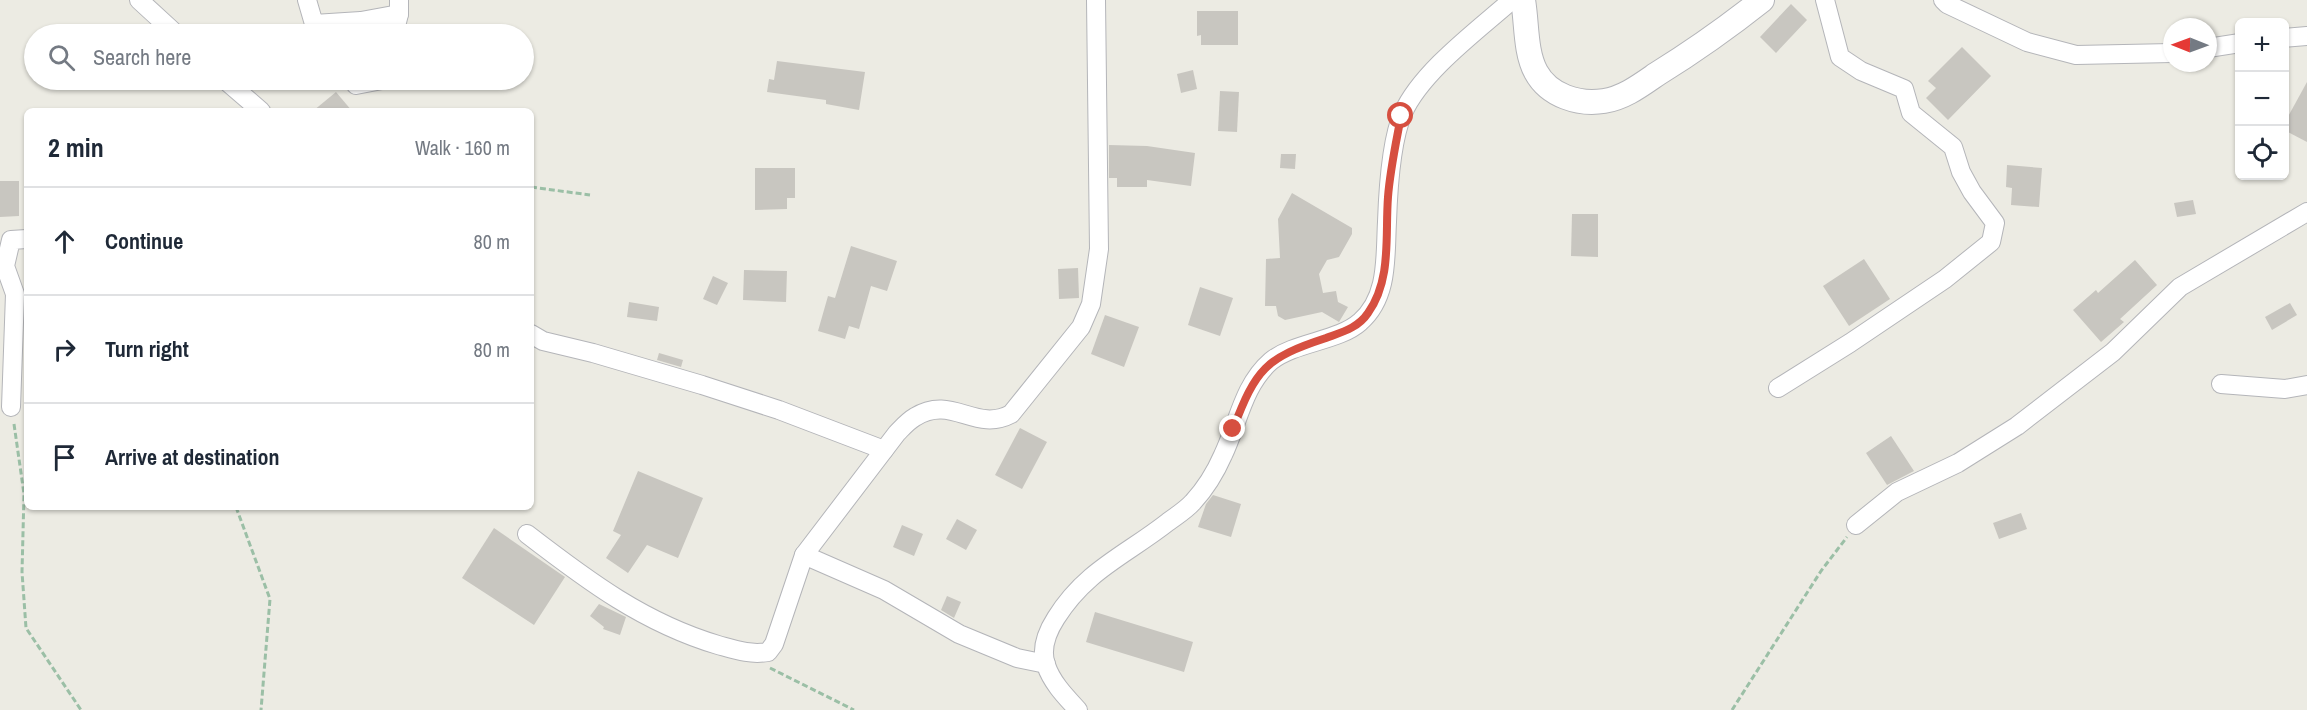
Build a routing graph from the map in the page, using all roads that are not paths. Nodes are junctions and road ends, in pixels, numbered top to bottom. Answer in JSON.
{"nodes":[{"id":1,"x":139,"y":0,"type":"edge"},
{"id":2,"x":307,"y":0,"type":"edge"},
{"id":3,"x":1096,"y":0,"type":"edge"},
{"id":4,"x":1512,"y":0,"type":"edge"},
{"id":5,"x":1523,"y":0,"type":"edge"},
{"id":6,"x":1762,"y":0,"type":"edge"},
{"id":7,"x":1826,"y":0,"type":"edge"},
{"id":8,"x":1943,"y":0,"type":"edge"},
{"id":9,"x":399,"y":7,"type":"edge"},
{"id":10,"x":165,"y":24,"type":"edge"},
{"id":11,"x":396,"y":24,"type":"edge"},
{"id":12,"x":2307,"y":36,"type":"edge"},
{"id":13,"x":2289,"y":38,"type":"edge"},
{"id":14,"x":2235,"y":44,"type":"edge"},
{"id":15,"x":2217,"y":47,"type":"edge"},
{"id":16,"x":2163,"y":53,"type":"edge"},
{"id":17,"x":237,"y":90,"type":"edge"},
{"id":18,"x":258,"y":108,"type":"edge"},
{"id":19,"x":2307,"y":212,"type":"edge"},
{"id":20,"x":24,"y":239,"type":"edge"},
{"id":21,"x":534,"y":336,"type":"edge"},
{"id":22,"x":2222,"y":384,"type":"dead end"},
{"id":23,"x":2307,"y":385,"type":"edge"},
{"id":24,"x":1778,"y":387,"type":"dead end"},
{"id":25,"x":11,"y":407,"type":"road end"},
{"id":26,"x":884,"y":450,"type":"junction"},
{"id":27,"x":1856,"y":525,"type":"road end"},
{"id":28,"x":528,"y":534,"type":"dead end"},
{"id":29,"x":804,"y":555,"type":"junction"},
{"id":30,"x":1046,"y":664,"type":"junction"},
{"id":31,"x":1078,"y":710,"type":"edge"}],
"edges":[{"from":1,"to":10,"type":"street"},
{"from":2,"to":9,"type":"street"},
{"from":3,"to":26,"type":"street"},
{"from":4,"to":30,"type":"street"},
{"from":5,"to":6,"type":"street"},
{"from":7,"to":24,"type":"street"},
{"from":8,"to":16,"type":"street"},
{"from":9,"to":11,"type":"street"},
{"from":12,"to":13,"type":"street"},
{"from":14,"to":15,"type":"street"},
{"from":17,"to":18,"type":"street"},
{"from":19,"to":27,"type":"street"},
{"from":20,"to":25,"type":"street"},
{"from":21,"to":26,"type":"street"},
{"from":22,"to":23,"type":"street"},
{"from":26,"to":29,"type":"street"},
{"from":28,"to":29,"type":"street"},
{"from":29,"to":30,"type":"street"},
{"from":30,"to":31,"type":"street"}]}
